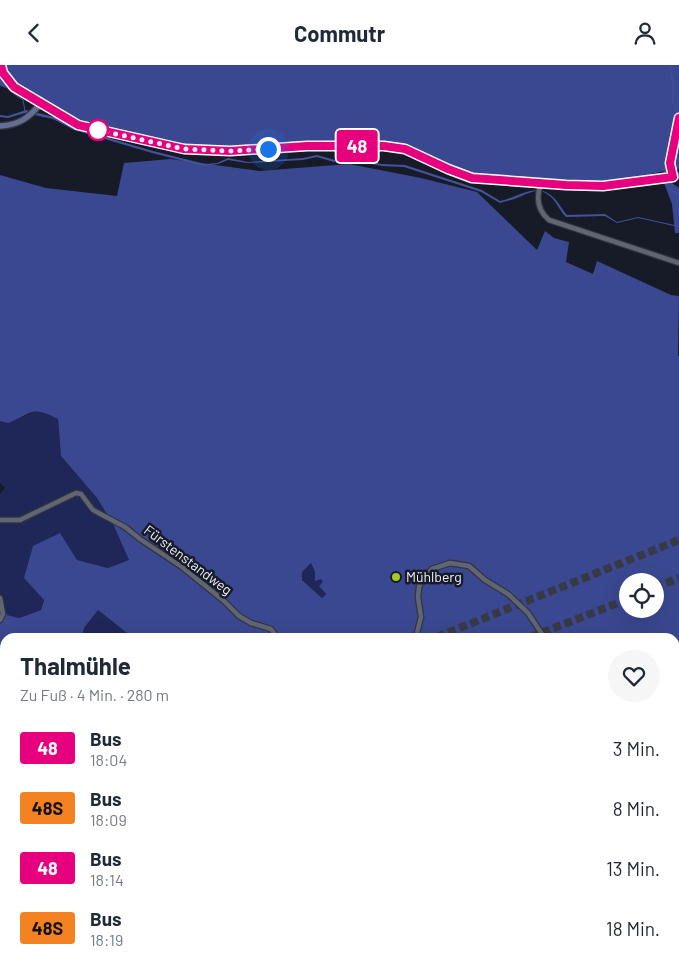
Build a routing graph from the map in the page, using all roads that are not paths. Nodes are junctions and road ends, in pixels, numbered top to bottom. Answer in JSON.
{"nodes":[{"id":1,"x":1,"y":65,"type":"edge"},
{"id":2,"x":41,"y":103,"type":"junction"},
{"id":3,"x":679,"y":118,"type":"edge"},
{"id":4,"x":0,"y":127,"type":"edge"},
{"id":5,"x":673,"y":177,"type":"edge"},
{"id":6,"x":539,"y":188,"type":"junction"},
{"id":7,"x":679,"y":263,"type":"edge"},
{"id":8,"x":0,"y":520,"type":"edge"},
{"id":9,"x":0,"y":598,"type":"edge"},
{"id":10,"x":0,"y":620,"type":"edge"},
{"id":11,"x":274,"y":633,"type":"edge"},
{"id":12,"x":417,"y":633,"type":"edge"},
{"id":13,"x":541,"y":633,"type":"edge"}],
"edges":[{"from":1,"to":2,"type":"street"},
{"from":2,"to":4,"type":"main road"},
{"from":2,"to":6,"type":"main road"},
{"from":3,"to":5,"type":"street"},
{"from":5,"to":6,"type":"main road"},
{"from":6,"to":7,"type":"street"},
{"from":8,"to":11,"type":"street","name":"Fürstenstandweg"},
{"from":9,"to":10,"type":"street"},
{"from":12,"to":13,"type":"street"}]}
